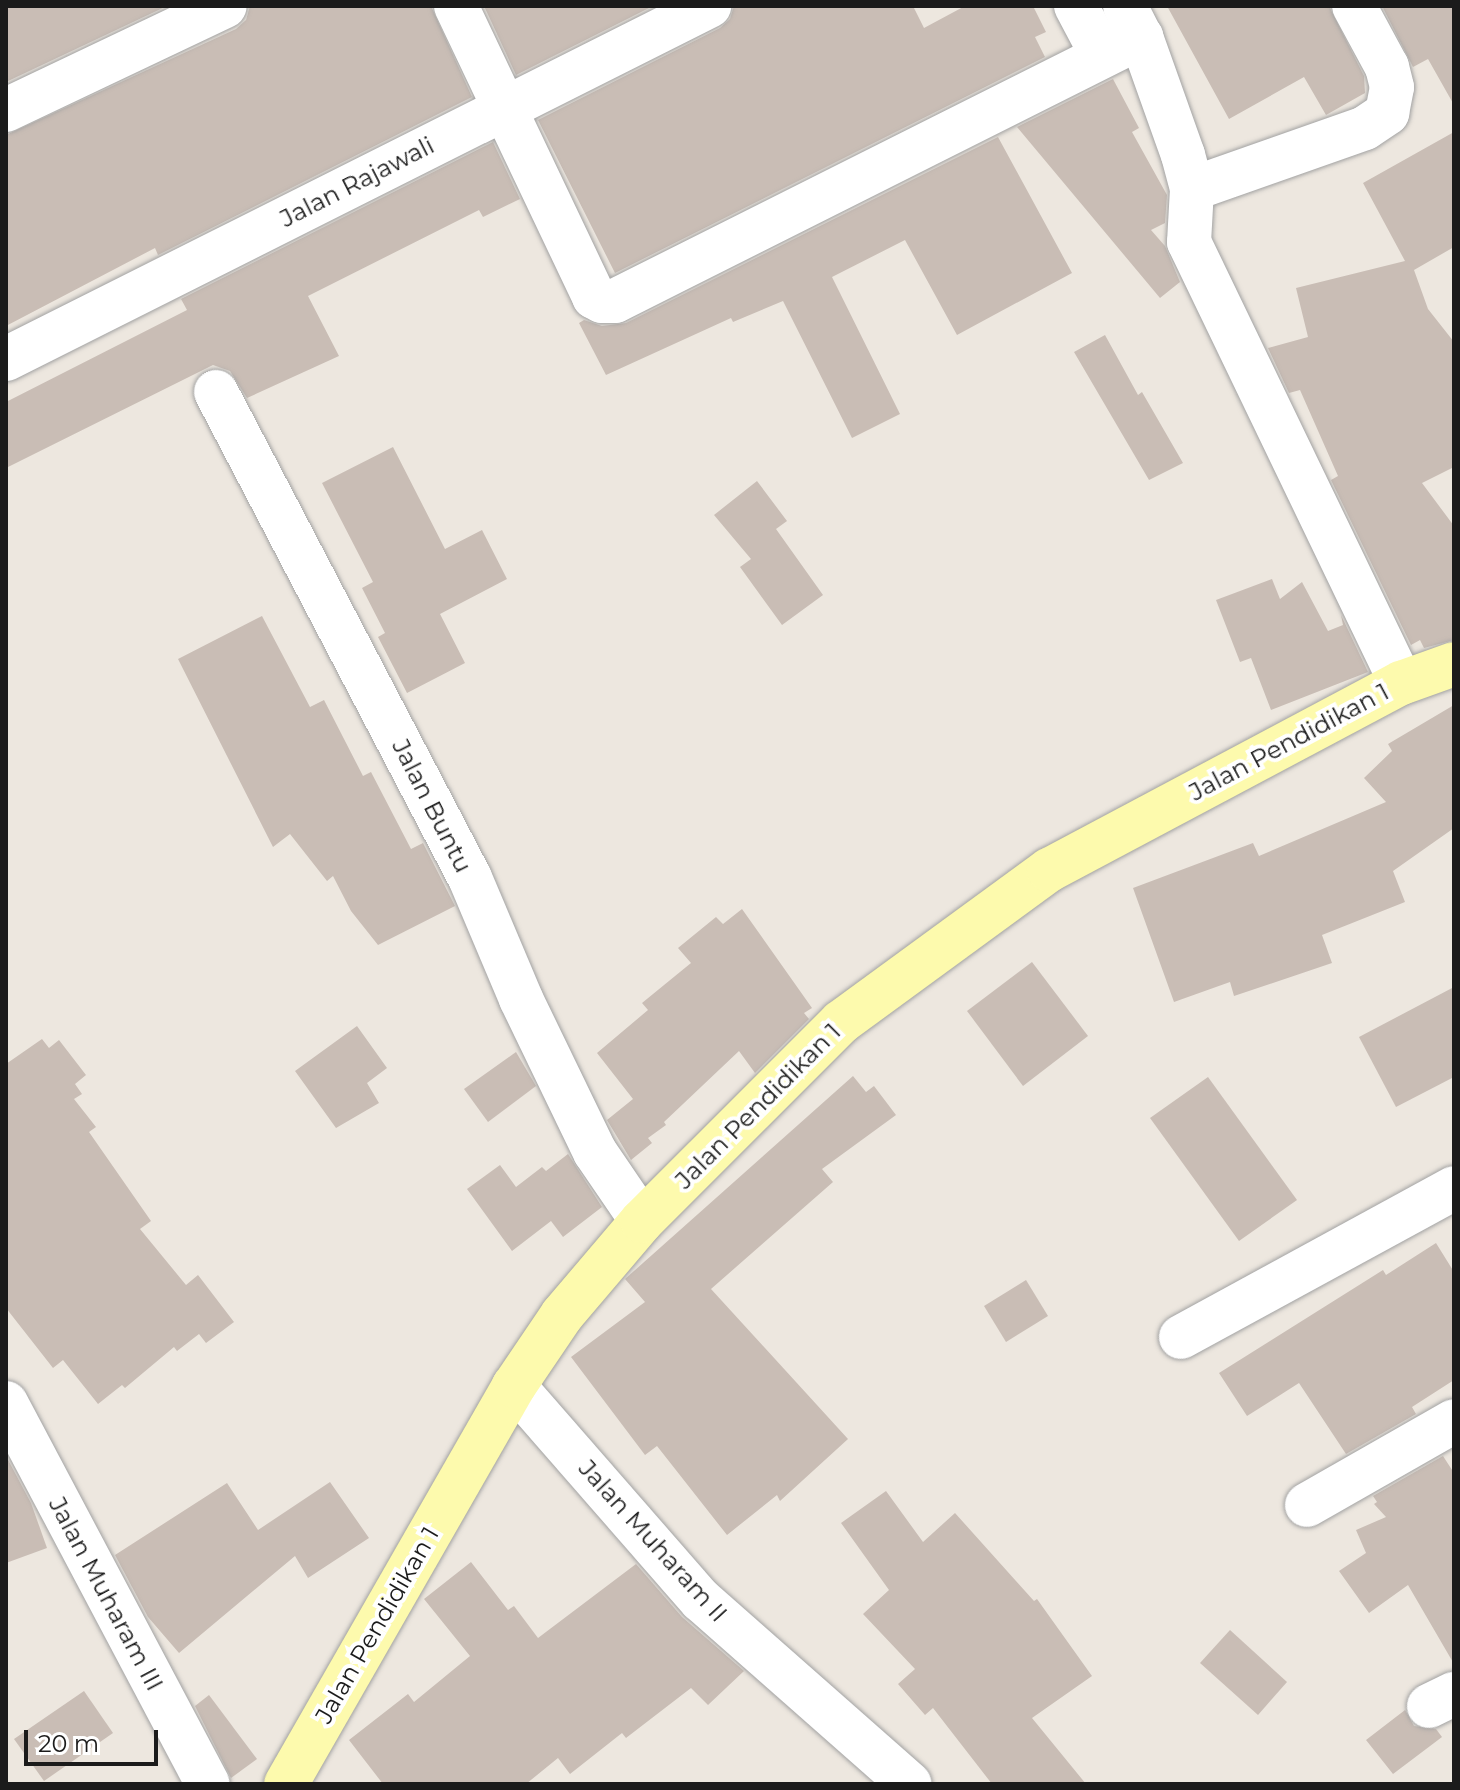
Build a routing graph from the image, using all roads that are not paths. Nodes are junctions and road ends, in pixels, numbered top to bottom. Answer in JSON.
{"nodes":[{"id":1,"x":456,"y":6,"type":"edge"},
{"id":2,"x":709,"y":6,"type":"edge"},
{"id":3,"x":1076,"y":6,"type":"edge"},
{"id":4,"x":1354,"y":6,"type":"edge"},
{"id":5,"x":205,"y":10,"type":"edge"},
{"id":6,"x":1133,"y":22,"type":"edge"},
{"id":7,"x":1102,"y":55,"type":"junction"},
{"id":8,"x":504,"y":107,"type":"junction"},
{"id":9,"x":6,"y":110,"type":"edge"},
{"id":10,"x":1192,"y":189,"type":"junction"},
{"id":11,"x":6,"y":359,"type":"edge"},
{"id":12,"x":216,"y":392,"type":"dead end"},
{"id":13,"x":1454,"y":664,"type":"edge"},
{"id":14,"x":1401,"y":683,"type":"junction"},
{"id":15,"x":1454,"y":1188,"type":"edge"},
{"id":16,"x":642,"y":1221,"type":"junction"},
{"id":17,"x":1181,"y":1337,"type":"dead end"},
{"id":18,"x":514,"y":1386,"type":"junction"},
{"id":19,"x":6,"y":1403,"type":"edge"},
{"id":20,"x":1454,"y":1421,"type":"edge"},
{"id":21,"x":1307,"y":1505,"type":"dead end"},
{"id":22,"x":208,"y":1784,"type":"edge"},
{"id":23,"x":286,"y":1784,"type":"edge"},
{"id":24,"x":910,"y":1784,"type":"edge"}],
"edges":[{"from":1,"to":8,"type":"street"},
{"from":2,"to":8,"type":"street","name":"Jalan Rajawali"},
{"from":3,"to":7,"type":"street"},
{"from":4,"to":10,"type":"street"},
{"from":5,"to":9,"type":"street"},
{"from":6,"to":7,"type":"street"},
{"from":6,"to":10,"type":"street"},
{"from":7,"to":8,"type":"street"},
{"from":8,"to":11,"type":"street","name":"Jalan Rajawali"},
{"from":10,"to":14,"type":"street"},
{"from":12,"to":16,"type":"street","name":"Jalan Buntu"},
{"from":13,"to":14,"type":"street","name":"Jalan Pendidikan 1"},
{"from":14,"to":16,"type":"street","name":"Jalan Pendidikan 1"},
{"from":15,"to":17,"type":"street"},
{"from":16,"to":18,"type":"street","name":"Jalan Pendidikan 1"},
{"from":18,"to":23,"type":"street","name":"Jalan Pendidikan 1"},
{"from":18,"to":24,"type":"street","name":"Jalan Muharam II"},
{"from":19,"to":22,"type":"street","name":"Jalan Muharam III"},
{"from":20,"to":21,"type":"street"}]}
